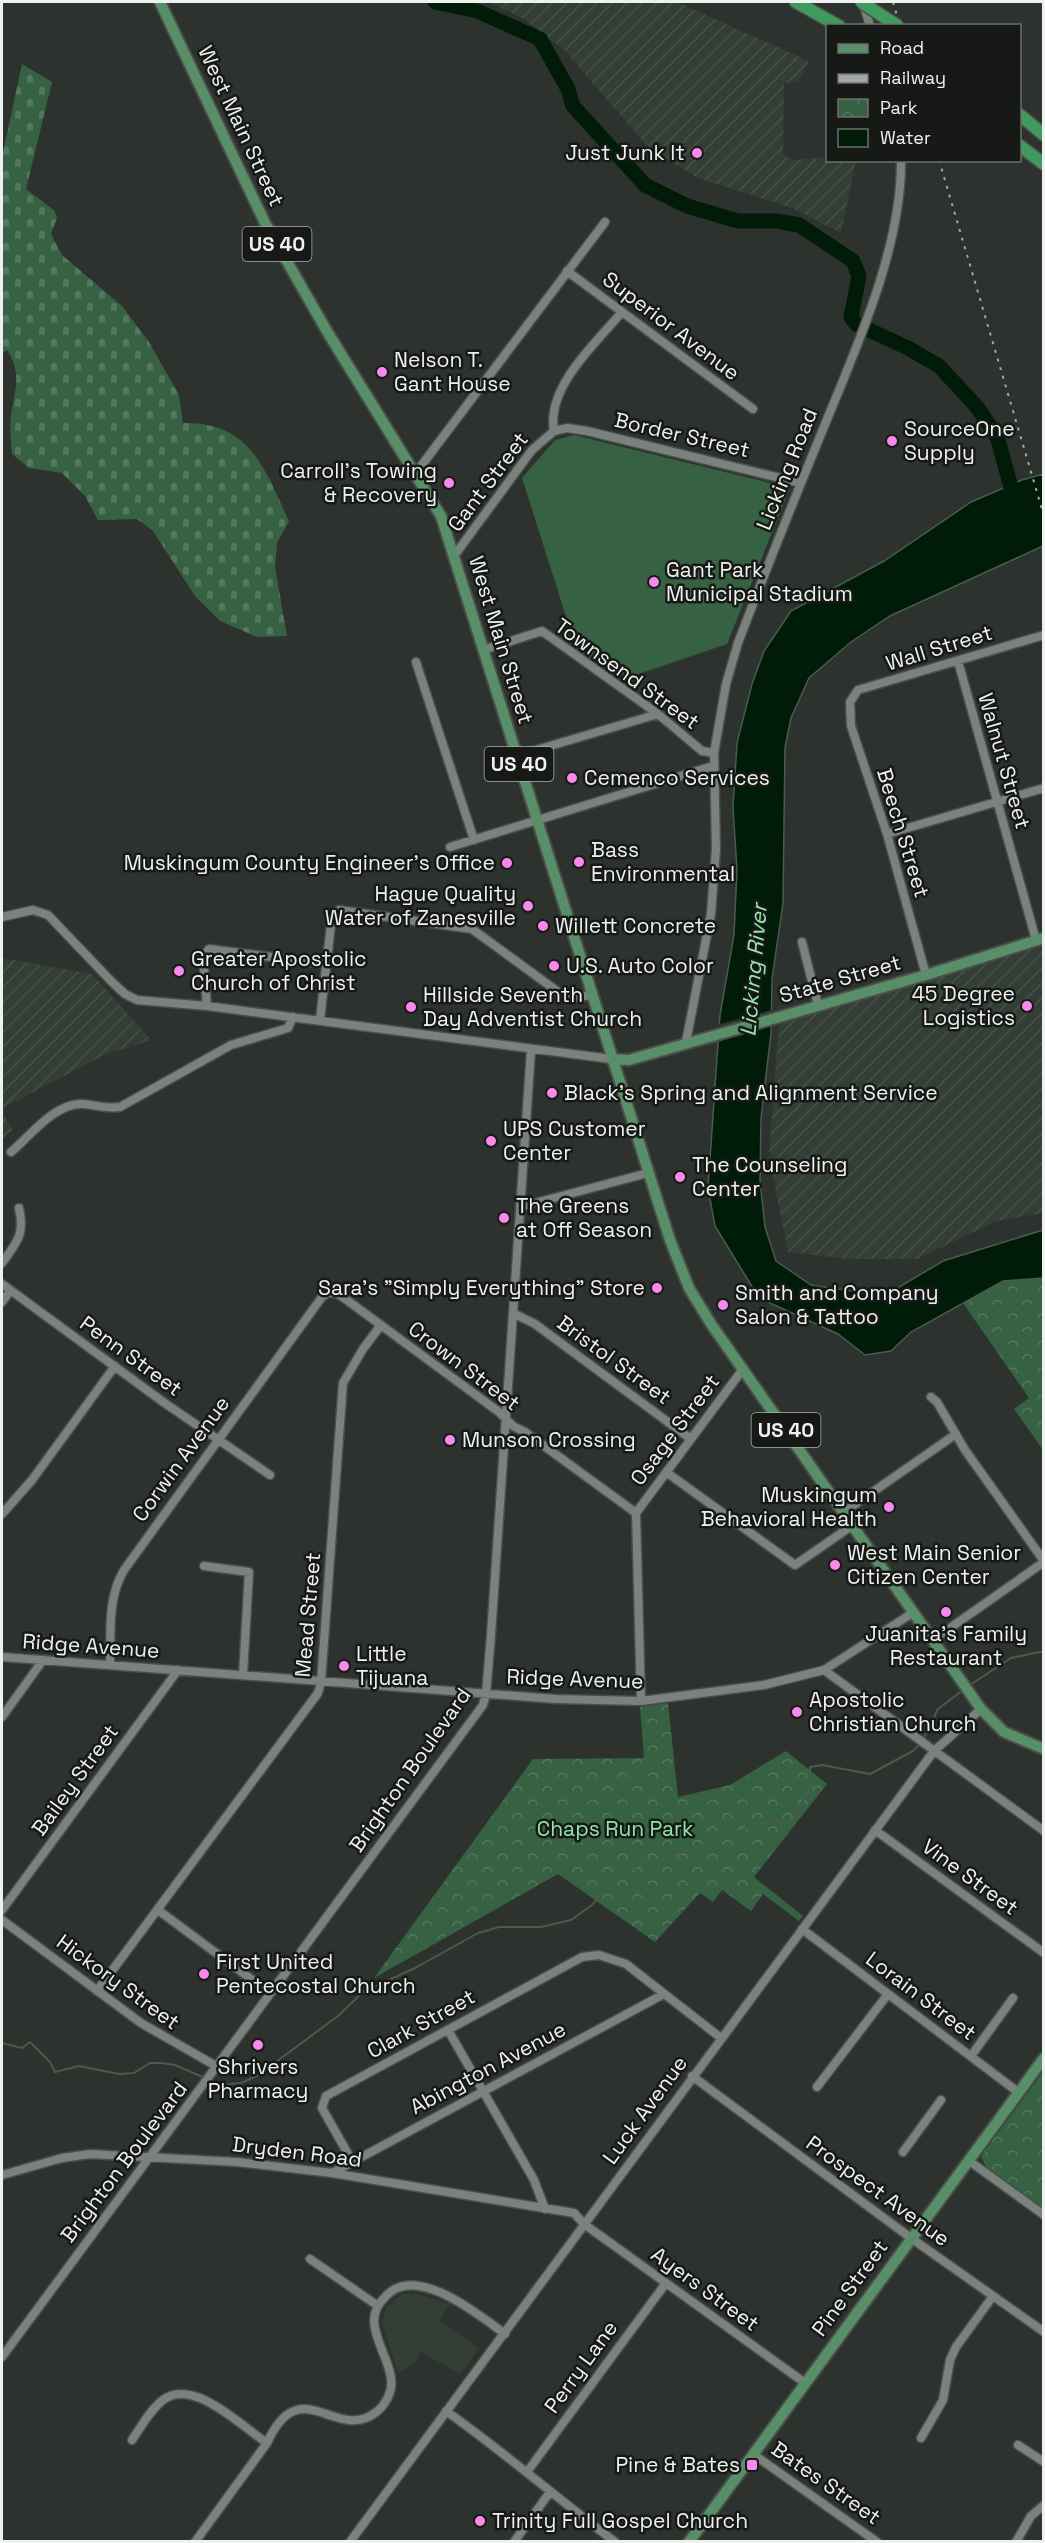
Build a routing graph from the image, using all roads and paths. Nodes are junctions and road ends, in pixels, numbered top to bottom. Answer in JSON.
{"nodes":[{"id":1,"x":160,"y":2,"type":"edge"},
{"id":2,"x":796,"y":2,"type":"edge"},
{"id":3,"x":862,"y":2,"type":"edge"},
{"id":4,"x":837,"y":24,"type":"edge"},
{"id":5,"x":869,"y":24,"type":"edge"},
{"id":6,"x":895,"y":24,"type":"edge"},
{"id":7,"x":1021,"y":116,"type":"edge"},
{"id":8,"x":1044,"y":135,"type":"edge"},
{"id":9,"x":1021,"y":147,"type":"edge"},
{"id":10,"x":901,"y":162,"type":"edge"},
{"id":11,"x":1044,"y":164,"type":"edge"},
{"id":12,"x":605,"y":222,"type":"dead end"},
{"id":13,"x":567,"y":271,"type":"junction"},
{"id":14,"x":622,"y":312,"type":"junction"},
{"id":15,"x":753,"y":409,"type":"dead end"},
{"id":16,"x":554,"y":431,"type":"junction"},
{"id":17,"x":415,"y":474,"type":"junction"},
{"id":18,"x":801,"y":483,"type":"junction"},
{"id":19,"x":454,"y":556,"type":"junction"},
{"id":20,"x":1044,"y":635,"type":"edge"},
{"id":21,"x":483,"y":650,"type":"junction"},
{"id":22,"x":958,"y":661,"type":"junction"},
{"id":23,"x":416,"y":662,"type":"dead end"},
{"id":24,"x":850,"y":702,"type":"joint"},
{"id":25,"x":658,"y":714,"type":"junction"},
{"id":26,"x":714,"y":753,"type":"junction"},
{"id":27,"x":516,"y":756,"type":"junction"},
{"id":28,"x":713,"y":766,"type":"junction"},
{"id":29,"x":1044,"y":788,"type":"edge"},
{"id":30,"x":998,"y":804,"type":"junction"},
{"id":31,"x":536,"y":822,"type":"junction"},
{"id":32,"x":887,"y":834,"type":"junction"},
{"id":33,"x":474,"y":840,"type":"junction"},
{"id":34,"x":450,"y":848,"type":"dead end"},
{"id":35,"x":2,"y":917,"type":"edge"},
{"id":36,"x":1040,"y":939,"type":"edge"},
{"id":37,"x":802,"y":942,"type":"dead end"},
{"id":38,"x":327,"y":964,"type":"junction"},
{"id":39,"x":926,"y":975,"type":"junction"},
{"id":40,"x":591,"y":995,"type":"junction"},
{"id":41,"x":818,"y":1005,"type":"junction"},
{"id":42,"x":207,"y":1006,"type":"junction"},
{"id":43,"x":293,"y":1017,"type":"junction"},
{"id":44,"x":320,"y":1020,"type":"junction"},
{"id":45,"x":691,"y":1041,"type":"junction"},
{"id":46,"x":531,"y":1050,"type":"junction"},
{"id":47,"x":611,"y":1059,"type":"junction"},
{"id":48,"x":11,"y":1152,"type":"dead end"},
{"id":49,"x":648,"y":1173,"type":"junction"},
{"id":50,"x":520,"y":1207,"type":"junction"},
{"id":51,"x":19,"y":1208,"type":"dead end"},
{"id":52,"x":2,"y":1263,"type":"edge"},
{"id":53,"x":2,"y":1284,"type":"edge"},
{"id":54,"x":10,"y":1291,"type":"junction"},
{"id":55,"x":328,"y":1292,"type":"joint"},
{"id":56,"x":2,"y":1302,"type":"edge"},
{"id":57,"x":513,"y":1313,"type":"junction"},
{"id":58,"x":381,"y":1325,"type":"junction"},
{"id":59,"x":115,"y":1366,"type":"junction"},
{"id":60,"x":743,"y":1369,"type":"junction"},
{"id":61,"x":931,"y":1397,"type":"dead end"},
{"id":62,"x":506,"y":1419,"type":"junction"},
{"id":63,"x":956,"y":1434,"type":"junction"},
{"id":64,"x":217,"y":1439,"type":"junction"},
{"id":65,"x":691,"y":1439,"type":"junction"},
{"id":66,"x":666,"y":1472,"type":"junction"},
{"id":67,"x":270,"y":1474,"type":"dead end"},
{"id":68,"x":844,"y":1512,"type":"junction"},
{"id":69,"x":636,"y":1513,"type":"junction"},
{"id":70,"x":2,"y":1514,"type":"edge"},
{"id":71,"x":853,"y":1525,"type":"junction"},
{"id":72,"x":1044,"y":1562,"type":"edge"},
{"id":73,"x":204,"y":1566,"type":"dead end"},
{"id":74,"x":914,"y":1612,"type":"junction"},
{"id":75,"x":933,"y":1640,"type":"junction"},
{"id":76,"x":2,"y":1657,"type":"edge"},
{"id":77,"x":43,"y":1660,"type":"junction"},
{"id":78,"x":110,"y":1665,"type":"junction"},
{"id":79,"x":178,"y":1670,"type":"junction"},
{"id":80,"x":824,"y":1670,"type":"junction"},
{"id":81,"x":243,"y":1675,"type":"junction"},
{"id":82,"x":321,"y":1682,"type":"junction"},
{"id":83,"x":486,"y":1694,"type":"junction"},
{"id":84,"x":640,"y":1701,"type":"junction"},
{"id":85,"x":981,"y":1709,"type":"junction"},
{"id":86,"x":2,"y":1717,"type":"edge"},
{"id":87,"x":930,"y":1748,"type":"junction"},
{"id":88,"x":1044,"y":1749,"type":"edge"},
{"id":89,"x":875,"y":1830,"type":"junction"},
{"id":90,"x":1044,"y":1831,"type":"edge"},
{"id":91,"x":2,"y":1910,"type":"edge"},
{"id":92,"x":158,"y":1910,"type":"junction"},
{"id":93,"x":2,"y":1920,"type":"edge"},
{"id":94,"x":802,"y":1929,"type":"junction"},
{"id":95,"x":1044,"y":1953,"type":"edge"},
{"id":96,"x":97,"y":1991,"type":"junction"},
{"id":97,"x":270,"y":1993,"type":"junction"},
{"id":98,"x":888,"y":1994,"type":"junction"},
{"id":99,"x":662,"y":1995,"type":"junction"},
{"id":100,"x":1013,"y":1998,"type":"dead end"},
{"id":101,"x":448,"y":2030,"type":"junction"},
{"id":102,"x":721,"y":2038,"type":"junction"},
{"id":103,"x":971,"y":2056,"type":"junction"},
{"id":104,"x":1044,"y":2058,"type":"edge"},
{"id":105,"x":214,"y":2070,"type":"junction"},
{"id":106,"x":692,"y":2076,"type":"junction"},
{"id":107,"x":817,"y":2088,"type":"dead end"},
{"id":108,"x":483,"y":2091,"type":"junction"},
{"id":109,"x":1018,"y":2092,"type":"junction"},
{"id":110,"x":941,"y":2100,"type":"dead end"},
{"id":111,"x":903,"y":2152,"type":"dead end"},
{"id":112,"x":149,"y":2157,"type":"junction"},
{"id":113,"x":968,"y":2160,"type":"junction"},
{"id":114,"x":352,"y":2161,"type":"junction"},
{"id":115,"x":332,"y":2173,"type":"junction"},
{"id":116,"x":2,"y":2175,"type":"edge"},
{"id":117,"x":545,"y":2209,"type":"junction"},
{"id":118,"x":1044,"y":2215,"type":"edge"},
{"id":119,"x":584,"y":2224,"type":"junction"},
{"id":120,"x":911,"y":2238,"type":"junction"},
{"id":121,"x":310,"y":2259,"type":"dead end"},
{"id":122,"x":666,"y":2283,"type":"junction"},
{"id":123,"x":993,"y":2296,"type":"junction"},
{"id":124,"x":378,"y":2306,"type":"junction"},
{"id":125,"x":1044,"y":2332,"type":"edge"},
{"id":126,"x":504,"y":2334,"type":"junction"},
{"id":127,"x":2,"y":2357,"type":"edge"},
{"id":128,"x":805,"y":2383,"type":"junction"},
{"id":129,"x":446,"y":2411,"type":"junction"},
{"id":130,"x":921,"y":2438,"type":"dead end"},
{"id":131,"x":132,"y":2440,"type":"dead end"},
{"id":132,"x":267,"y":2443,"type":"junction"},
{"id":133,"x":1018,"y":2445,"type":"dead end"},
{"id":134,"x":753,"y":2454,"type":"junction"},
{"id":135,"x":1044,"y":2462,"type":"edge"},
{"id":136,"x":527,"y":2472,"type":"junction"},
{"id":137,"x":550,"y":2492,"type":"junction"},
{"id":138,"x":1044,"y":2505,"type":"edge"},
{"id":139,"x":195,"y":2541,"type":"edge"},
{"id":140,"x":350,"y":2541,"type":"edge"},
{"id":141,"x":514,"y":2541,"type":"edge"},
{"id":142,"x":615,"y":2541,"type":"edge"},
{"id":143,"x":689,"y":2541,"type":"edge"},
{"id":144,"x":878,"y":2541,"type":"edge"},
{"id":145,"x":1016,"y":2541,"type":"edge"}],
"edges":[{"from":1,"to":17,"type":"main road","name":"West Main Street","number":"US 40"},
{"from":2,"to":4,"type":"highway"},
{"from":3,"to":5,"type":"street"},
{"from":3,"to":6,"type":"highway","bridge":true},
{"from":7,"to":8,"type":"highway"},
{"from":9,"to":11,"type":"highway"},
{"from":10,"to":18,"type":"street","name":"Licking Road"},
{"from":12,"to":13,"type":"street"},
{"from":13,"to":14,"type":"street","name":"Superior Avenue"},
{"from":13,"to":17,"type":"street"},
{"from":14,"to":15,"type":"street","name":"Superior Avenue"},
{"from":14,"to":16,"type":"street","name":"Gant Street"},
{"from":16,"to":18,"type":"street","name":"Border Street"},
{"from":16,"to":19,"type":"street","name":"Gant Street"},
{"from":17,"to":19,"type":"main road","name":"West Main Street","number":"US 40"},
{"from":18,"to":26,"type":"street","name":"Licking Road"},
{"from":19,"to":21,"type":"main road","name":"West Main Street","number":"US 40"},
{"from":20,"to":22,"type":"street","name":"Wall Street"},
{"from":21,"to":25,"type":"street","name":"Townsend Street"},
{"from":21,"to":27,"type":"main road","name":"West Main Street","number":"US 40"},
{"from":22,"to":24,"type":"street","name":"Wall Street"},
{"from":22,"to":30,"type":"street","name":"Walnut Street"},
{"from":23,"to":33,"type":"street"},
{"from":24,"to":32,"type":"street","name":"Beech Street"},
{"from":25,"to":26,"type":"street","name":"Townsend Street"},
{"from":25,"to":27,"type":"street"},
{"from":26,"to":28,"type":"street","name":"Licking Road"},
{"from":27,"to":31,"type":"main road","name":"West Main Street","number":"US 40"},
{"from":28,"to":31,"type":"street"},
{"from":28,"to":45,"type":"street","name":"Licking Road"},
{"from":29,"to":30,"type":"street"},
{"from":30,"to":32,"type":"street"},
{"from":30,"to":36,"type":"street","name":"Walnut Street"},
{"from":31,"to":33,"type":"street"},
{"from":31,"to":40,"type":"main road","name":"West Main Street","number":"US 40"},
{"from":32,"to":39,"type":"street","name":"Beech Street"},
{"from":33,"to":34,"type":"street"},
{"from":35,"to":42,"type":"street"},
{"from":36,"to":39,"type":"main road","name":"State Street"},
{"from":37,"to":41,"type":"street"},
{"from":38,"to":40,"type":"street"},
{"from":38,"to":42,"type":"street"},
{"from":38,"to":44,"type":"street"},
{"from":39,"to":41,"type":"main road","name":"State Street"},
{"from":40,"to":47,"type":"main road","name":"West Main Street","number":"US 40"},
{"from":41,"to":45,"type":"main road","name":"State Street"},
{"from":42,"to":43,"type":"street"},
{"from":43,"to":44,"type":"street"},
{"from":43,"to":48,"type":"street"},
{"from":44,"to":46,"type":"street"},
{"from":45,"to":47,"type":"main road","name":"State Street"},
{"from":46,"to":47,"type":"street"},
{"from":46,"to":50,"type":"street","name":"Brighton Boulevard"},
{"from":47,"to":49,"type":"main road","name":"West Main Street","number":"US 40"},
{"from":49,"to":50,"type":"street"},
{"from":49,"to":60,"type":"main road","name":"West Main Street","number":"US 40"},
{"from":50,"to":57,"type":"street","name":"Brighton Boulevard"},
{"from":51,"to":52,"type":"street"},
{"from":53,"to":54,"type":"street","name":"Penn Street"},
{"from":54,"to":56,"type":"street"},
{"from":54,"to":59,"type":"street","name":"Penn Street"},
{"from":55,"to":58,"type":"street","name":"Crown Street"},
{"from":55,"to":64,"type":"street","name":"Corwin Avenue"},
{"from":57,"to":62,"type":"street","name":"Brighton Boulevard"},
{"from":57,"to":65,"type":"street","name":"Bristol Street"},
{"from":58,"to":62,"type":"street","name":"Crown Street"},
{"from":58,"to":82,"type":"street","name":"Mead Street"},
{"from":59,"to":64,"type":"street","name":"Penn Street"},
{"from":59,"to":70,"type":"street"},
{"from":60,"to":65,"type":"street","name":"Osage Street"},
{"from":60,"to":68,"type":"main road","name":"West Main Street","number":"US 40"},
{"from":61,"to":63,"type":"street"},
{"from":62,"to":69,"type":"street","name":"Crown Street"},
{"from":62,"to":83,"type":"street","name":"Brighton Boulevard"},
{"from":63,"to":68,"type":"street"},
{"from":63,"to":72,"type":"street"},
{"from":64,"to":67,"type":"street","name":"Penn Street"},
{"from":64,"to":78,"type":"street","name":"Corwin Avenue"},
{"from":65,"to":66,"type":"street","name":"Osage Street"},
{"from":66,"to":69,"type":"street","name":"Osage Street"},
{"from":66,"to":71,"type":"street"},
{"from":68,"to":71,"type":"main road","name":"West Main Street","number":"US 40"},
{"from":69,"to":84,"type":"street"},
{"from":71,"to":74,"type":"main road","name":"West Main Street","number":"US 40"},
{"from":72,"to":75,"type":"street"},
{"from":73,"to":81,"type":"street"},
{"from":74,"to":75,"type":"main road","name":"West Main Street","number":"US 40"},
{"from":74,"to":80,"type":"street","name":"Ridge Avenue"},
{"from":75,"to":85,"type":"main road","name":"West Main Street","number":"US 40"},
{"from":76,"to":77,"type":"street","name":"Ridge Avenue"},
{"from":77,"to":78,"type":"street","name":"Ridge Avenue"},
{"from":77,"to":86,"type":"street"},
{"from":78,"to":79,"type":"street","name":"Ridge Avenue"},
{"from":79,"to":81,"type":"street","name":"Ridge Avenue"},
{"from":79,"to":91,"type":"street","name":"Bailey Street"},
{"from":80,"to":84,"type":"street","name":"Ridge Avenue"},
{"from":80,"to":87,"type":"street"},
{"from":81,"to":82,"type":"street","name":"Ridge Avenue"},
{"from":82,"to":83,"type":"street","name":"Ridge Avenue"},
{"from":82,"to":92,"type":"street","name":"Mead Street"},
{"from":83,"to":84,"type":"street","name":"Ridge Avenue"},
{"from":83,"to":97,"type":"street","name":"Brighton Boulevard"},
{"from":85,"to":87,"type":"street","name":"Luck Avenue"},
{"from":85,"to":88,"type":"main road","name":"West Main Street","number":"US 40"},
{"from":87,"to":89,"type":"street","name":"Luck Avenue"},
{"from":87,"to":90,"type":"street"},
{"from":89,"to":94,"type":"street","name":"Luck Avenue"},
{"from":89,"to":95,"type":"street","name":"Vine Street"},
{"from":92,"to":96,"type":"street","name":"Mead Street"},
{"from":92,"to":97,"type":"street"},
{"from":93,"to":96,"type":"street","name":"Hickory Street"},
{"from":94,"to":98,"type":"street","name":"Lorain Street"},
{"from":94,"to":102,"type":"street","name":"Luck Avenue"},
{"from":96,"to":105,"type":"street","name":"Hickory Street"},
{"from":97,"to":105,"type":"street","name":"Brighton Boulevard"},
{"from":98,"to":103,"type":"street","name":"Lorain Street"},
{"from":98,"to":107,"type":"street"},
{"from":99,"to":101,"type":"street","name":"Clark Street"},
{"from":99,"to":102,"type":"street"},
{"from":99,"to":108,"type":"street","name":"Abington Avenue"},
{"from":100,"to":103,"type":"street"},
{"from":101,"to":108,"type":"street"},
{"from":101,"to":114,"type":"street","name":"Clark Street"},
{"from":102,"to":106,"type":"street","name":"Luck Avenue"},
{"from":103,"to":109,"type":"street","name":"Lorain Street"},
{"from":104,"to":109,"type":"main road","name":"Pine Street"},
{"from":105,"to":112,"type":"street","name":"Brighton Boulevard"},
{"from":106,"to":119,"type":"street","name":"Luck Avenue"},
{"from":106,"to":120,"type":"street","name":"Prospect Avenue"},
{"from":108,"to":114,"type":"street","name":"Abington Avenue"},
{"from":108,"to":117,"type":"street"},
{"from":109,"to":113,"type":"main road","name":"Pine Street"},
{"from":110,"to":111,"type":"street"},
{"from":112,"to":115,"type":"street","name":"Dryden Road"},
{"from":112,"to":116,"type":"street","name":"Dryden Road"},
{"from":112,"to":127,"type":"street","name":"Brighton Boulevard"},
{"from":113,"to":118,"type":"street"},
{"from":113,"to":120,"type":"main road","name":"Pine Street"},
{"from":114,"to":115,"type":"street","name":"Abington Avenue"},
{"from":115,"to":117,"type":"street","name":"Dryden Road"},
{"from":117,"to":119,"type":"street","name":"Dryden Road"},
{"from":119,"to":122,"type":"street","name":"Ayers Street"},
{"from":119,"to":126,"type":"street","name":"Luck Avenue"},
{"from":120,"to":123,"type":"street","name":"Prospect Avenue"},
{"from":120,"to":128,"type":"main road","name":"Pine Street"},
{"from":121,"to":124,"type":"street"},
{"from":122,"to":128,"type":"street","name":"Ayers Street"},
{"from":122,"to":136,"type":"street","name":"Perry Lane"},
{"from":123,"to":125,"type":"street","name":"Prospect Avenue"},
{"from":123,"to":130,"type":"street"},
{"from":124,"to":126,"type":"street"},
{"from":124,"to":132,"type":"street"},
{"from":126,"to":129,"type":"street","name":"Luck Avenue"},
{"from":128,"to":134,"type":"main road","name":"Pine Street"},
{"from":129,"to":136,"type":"street"},
{"from":129,"to":140,"type":"street","name":"Luck Avenue"},
{"from":131,"to":132,"type":"street"},
{"from":132,"to":139,"type":"street"},
{"from":133,"to":135,"type":"street"},
{"from":134,"to":143,"type":"main road","name":"Pine Street"},
{"from":134,"to":144,"type":"street","name":"Bates Street"},
{"from":136,"to":137,"type":"street"},
{"from":137,"to":141,"type":"street"},
{"from":137,"to":142,"type":"street"},
{"from":138,"to":145,"type":"street"}]}
